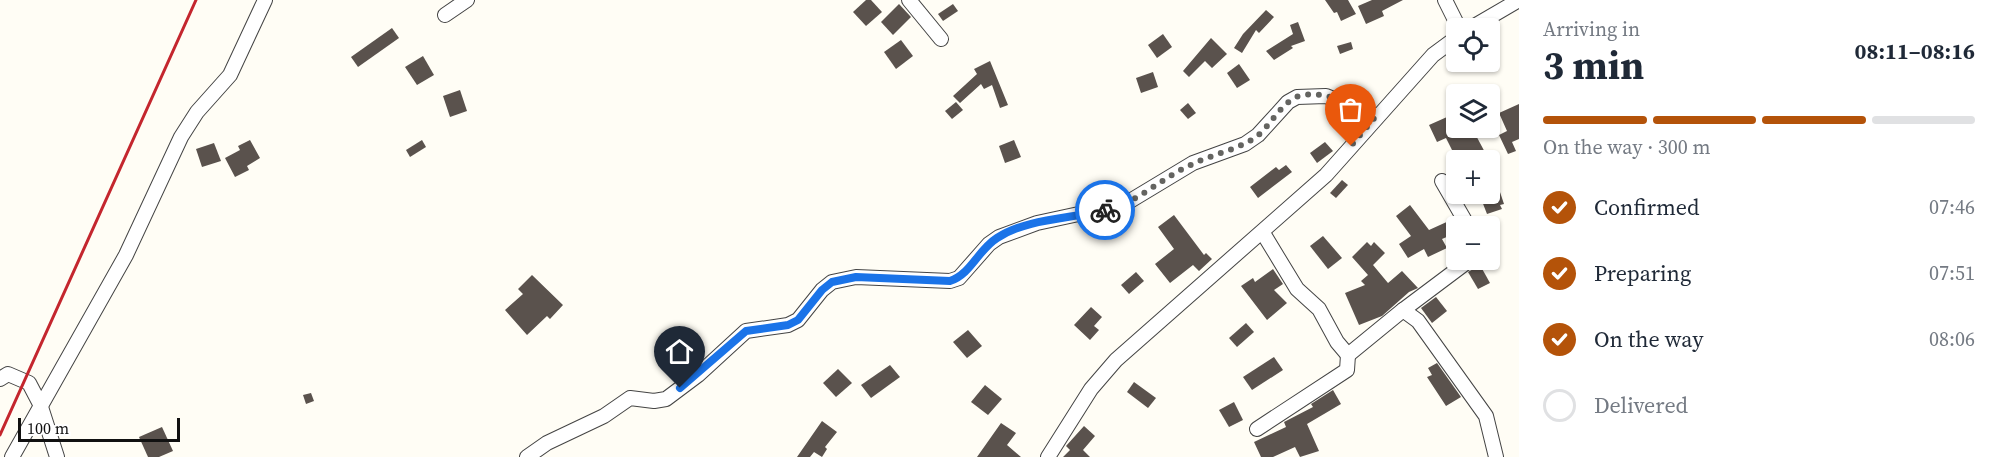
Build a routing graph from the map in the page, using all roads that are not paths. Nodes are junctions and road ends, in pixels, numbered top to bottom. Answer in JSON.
{"nodes":[{"id":1,"x":265,"y":0,"type":"edge"},
{"id":2,"x":466,"y":0,"type":"edge"},
{"id":3,"x":909,"y":0,"type":"edge"},
{"id":4,"x":1445,"y":0,"type":"edge"},
{"id":5,"x":1519,"y":0,"type":"edge"},
{"id":6,"x":445,"y":15,"type":"dead end"},
{"id":7,"x":1453,"y":18,"type":"edge"},
{"id":8,"x":1488,"y":18,"type":"edge"},
{"id":9,"x":941,"y":39,"type":"dead end"},
{"id":10,"x":1446,"y":45,"type":"edge"},
{"id":11,"x":1376,"y":116,"type":"junction"},
{"id":12,"x":1442,"y":181,"type":"dead end"},
{"id":13,"x":1462,"y":216,"type":"edge"},
{"id":14,"x":1263,"y":233,"type":"junction"},
{"id":15,"x":1456,"y":270,"type":"edge"},
{"id":16,"x":1403,"y":310,"type":"junction"},
{"id":17,"x":1348,"y":355,"type":"junction"},
{"id":18,"x":0,"y":379,"type":"edge"},
{"id":19,"x":40,"y":405,"type":"junction"},
{"id":20,"x":1257,"y":429,"type":"dead end"},
{"id":21,"x":12,"y":457,"type":"edge"},
{"id":22,"x":57,"y":457,"type":"edge"},
{"id":23,"x":527,"y":457,"type":"edge"},
{"id":24,"x":1048,"y":457,"type":"edge"},
{"id":25,"x":1496,"y":457,"type":"edge"}],
"edges":[{"from":1,"to":19,"type":"street"},
{"from":2,"to":6,"type":"street"},
{"from":3,"to":9,"type":"street"},
{"from":4,"to":7,"type":"street"},
{"from":5,"to":8,"type":"street"},
{"from":10,"to":11,"type":"street"},
{"from":11,"to":14,"type":"street"},
{"from":11,"to":23,"type":"street"},
{"from":12,"to":13,"type":"street"},
{"from":14,"to":17,"type":"street"},
{"from":14,"to":24,"type":"street"},
{"from":15,"to":16,"type":"street"},
{"from":16,"to":17,"type":"street"},
{"from":16,"to":25,"type":"street"},
{"from":17,"to":20,"type":"street"},
{"from":18,"to":19,"type":"street"},
{"from":19,"to":21,"type":"street"},
{"from":19,"to":22,"type":"street"}]}
